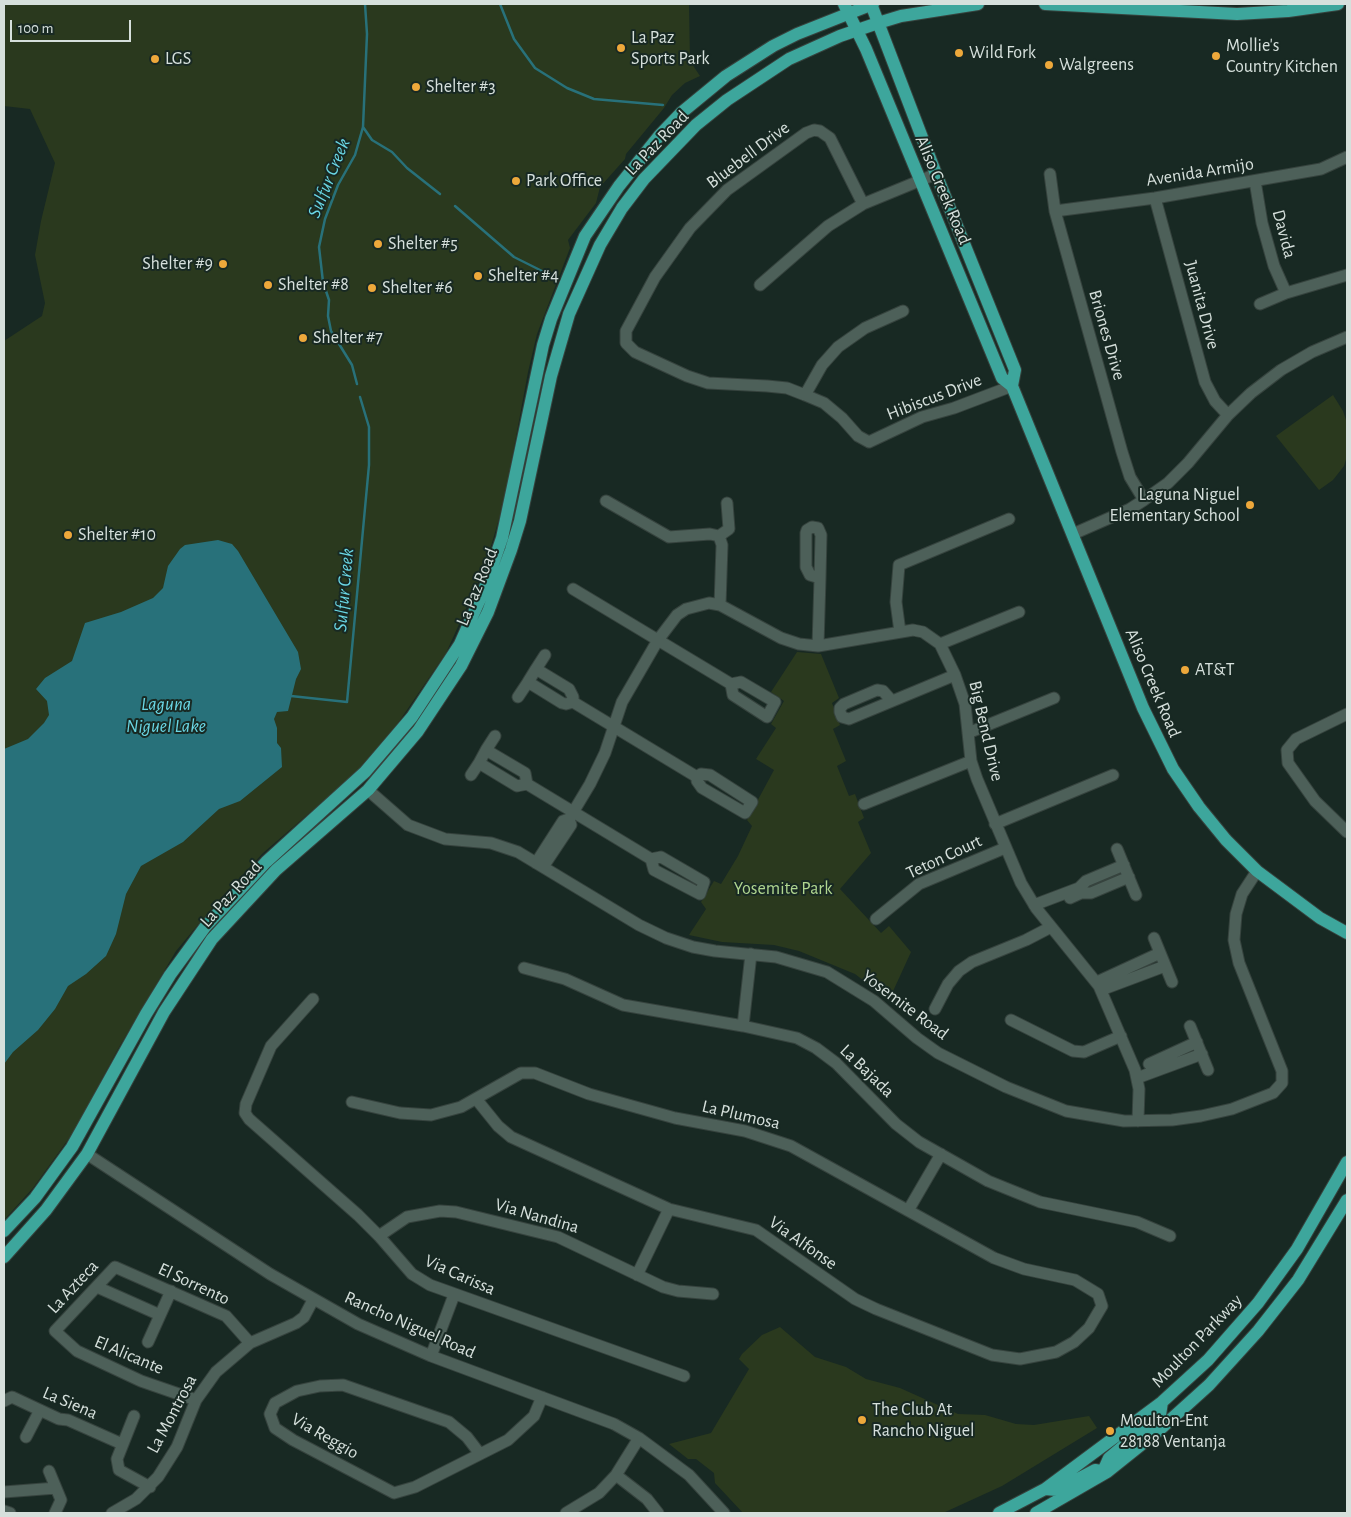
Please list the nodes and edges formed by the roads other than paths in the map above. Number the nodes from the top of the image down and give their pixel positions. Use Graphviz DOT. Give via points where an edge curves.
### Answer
graph roads {
  1 [pos="872,4"];
  2 [pos="978,4"];
  3 [pos="1045,4"];
  4 [pos="1167,4"];
  5 [pos="1338,4"];
  6 [pos="1090,5"];
  7 [pos="1301,6"];
  8 [pos="846,8"];
  9 [pos="1154,10"];
  10 [pos="878,23"];
  11 [pos="857,30"];
  12 [pos="1347,157"];
  13 [pos="936,174"];
  14 [pos="1050,174"];
  15 [pos="919,181"];
  16 [pos="1255,182"];
  17 [pos="1155,198"];
  18 [pos="863,204"];
  19 [pos="1055,212"];
  20 [pos="1347,275"];
  21 [pos="760,285"];
  22 [pos="1286,293"];
  23 [pos="1260,304"];
  24 [pos="903,310"];
  25 [pos="1347,337"];
  26 [pos="1012,386"];
  27 [pos="805,395"];
  28 [pos="1228,415"];
  29 [pos="1144,500"];
  30 [pos="606,501"];
  31 [pos="727,503"];
  32 [pos="1008,519"];
  33 [pos="1073,534"];
  34 [pos="719,536"];
  35 [pos="820,578"];
  36 [pos="573,589"];
  37 [pos="720,605"];
  38 [pos="1019,612"];
  39 [pos="900,632"];
  40 [pos="658,640"];
  41 [pos="940,644"];
  42 [pos="818,646"];
  43 [pos="545,654"];
  44 [pos="536,669"];
  45 [pos="955,674"];
  46 [pos="528,682"];
  47 [pos="730,684"];
  48 [pos="518,697"];
  49 [pos="1054,698"];
  50 [pos="891,700"];
  51 [pos="573,702"];
  52 [pos="1347,714"];
  53 [pos="412,717"];
  54 [pos="614,726"];
  55 [pos="968,733"];
  56 [pos="495,736"];
  57 [pos="486,750"];
  58 [pos="972,761"];
  59 [pos="479,763"];
  60 [pos="471,775"];
  61 [pos="1113,776"];
  62 [pos="697,777"];
  63 [pos="527,784"];
  64 [pos="368,790"];
  65 [pos="864,804"];
  66 [pos="571,816"];
  67 [pos="995,824"];
  68 [pos="304,828"];
  69 [pos="1347,832"];
  70 [pos="1005,848"];
  71 [pos="1117,850"];
  72 [pos="651,859"];
  73 [pos="540,865"];
  74 [pos="1124,865"];
  75 [pos="1258,871"];
  76 [pos="1129,878"];
  77 [pos="1080,890"];
  78 [pos="1136,895"];
  79 [pos="1036,908"];
  80 [pos="876,919"];
  81 [pos="1053,929"];
  82 [pos="1347,933"];
  83 [pos="1154,938"];
  84 [pos="1160,953"];
  85 [pos="751,954"];
  86 [pos="1165,966"];
  87 [pos="524,968"];
  88 [pos="1122,976"];
  89 [pos="1172,982"];
  90 [pos="1099,986"];
  91 [pos="313,998"];
  92 [pos="935,1009"];
  93 [pos="1011,1020"];
  94 [pos="743,1026"];
  95 [pos="1190,1026"];
  96 [pos="1121,1036"];
  97 [pos="1196,1042"];
  98 [pos="1202,1054"];
  99 [pos="123,1058"];
  100 [pos="1165,1062"];
  101 [pos="1208,1070"];
  102 [pos="1136,1074"];
  103 [pos="477,1100"];
  104 [pos="352,1102"];
  105 [pos="1138,1120"];
  106 [pos="87,1154"];
  107 [pos="941,1154"];
  108 [pos="1347,1162"];
  109 [pos="1341,1176"];
  110 [pos="35,1198"];
  111 [pos="1347,1200"];
  112 [pos="669,1209"];
  113 [pos="909,1209"];
  114 [pos="4,1231"];
  115 [pos="379,1236"];
  116 [pos="1170,1236"];
  117 [pos="1321,1246"];
  118 [pos="4,1257"];
  119 [pos="115,1267"];
  120 [pos="637,1275"];
  121 [pos="97,1287"];
  122 [pos="171,1291"];
  123 [pos="713,1294"];
  124 [pos="454,1295"];
  125 [pos="313,1300"];
  126 [pos="1102,1300"];
  127 [pos="160,1315"];
  128 [pos="56,1331"];
  129 [pos="148,1342"];
  130 [pos="250,1343"];
  131 [pos="430,1356"];
  132 [pos="684,1376"];
  133 [pos="542,1397"];
  134 [pos="196,1400"];
  135 [pos="4,1401"];
  136 [pos="1162,1402"];
  137 [pos="40,1410"];
  138 [pos="134,1416"];
  139 [pos="26,1437"];
  140 [pos="639,1438"];
  141 [pos="122,1444"];
  142 [pos="480,1454"];
  143 [pos="49,1472"];
  144 [pos="1107,1472"];
  145 [pos="616,1475"];
  146 [pos="150,1487"];
  147 [pos="56,1488"];
  148 [pos="1045,1489"];
  149 [pos="4,1492"];
  150 [pos="4,1511"];
  151 [pos="10,1513"];
  152 [pos="55,1513"];
  153 [pos="112,1513"];
  154 [pos="566,1513"];
  155 [pos="658,1513"];
  156 [pos="724,1513"];
  157 [pos="999,1513"];
  158 [pos="1036,1513"];
  1 -- 8 [label="main road, La Paz Road"];
  1 -- 10 [label="main road, Aliso Creek Road"];
  2 -- 10 [label="main road, La Paz Road"];
  3 -- 6 [label="main road"];
  4 -- 9 [label="main road"];
  5 -- 7 [label="main road"];
  6 -- 9 [label="main road"];
  7 -- 9 [label="main road" via="1238,14"];
  8 -- 11 [label="main road, Aliso Creek Road"];
  8 -- 53 [label="main road, La Paz Road" via="773,46 703,94 659,136 585,236 543,345 502,538 488,581 460,644"];
  10 -- 11 [label="main road, La Paz Road"];
  10 -- 13 [label="main road, Aliso Creek Road"];
  11 -- 15 [label="main road, Aliso Creek Road"];
  11 -- 64 [label="main road, La Paz Road" via="789,59 733,95 674,147 622,208 581,284 561,336 520,521 488,612 444,693 418,731"];
  12 -- 16 [label="street, Avenida Armijo" via="1321,169"];
  13 -- 15 [label="street"];
  13 -- 26 [label="main road, Aliso Creek Road" via="1015,370"];
  14 -- 19 [label="street, Briones Drive"];
  15 -- 18 [label="street"];
  15 -- 26 [label="main road, Aliso Creek Road" via="1002,378"];
  16 -- 17 [label="street, Avenida Armijo"];
  16 -- 22 [label="street, Davida" via="1274,266"];
  17 -- 19 [label="street, Avenida Armijo"];
  17 -- 28 [label="street, Juanita Drive" via="1204,382"];
  18 -- 21 [label="street" via="828,226"];
  18 -- 27 [label="street, Bluebell Drive" via="830,138 820,130 806,133 727,190 690,228 655,277 626,331 626,343 635,352 687,376 708,383 786,388"];
  19 -- 29 [label="street, Briones Drive" via="1122,452 1130,477"];
  20 -- 22 [label="street"];
  22 -- 23 [label="street"];
  24 -- 27 [label="street" via="865,328 838,347 822,365"];
  25 -- 28 [label="street" via="1281,370"];
  26 -- 27 [label="street, Hibiscus Drive" via="954,408 922,416 869,442 863,441 824,403"];
  26 -- 33 [label="main road, Aliso Creek Road"];
  28 -- 29 [label="street" via="1188,463"];
  29 -- 33 [label="street"];
  30 -- 34 [label="street" via="669,537"];
  31 -- 34 [label="street" via="728,529"];
  32 -- 39 [label="street" via="899,565 896,602"];
  33 -- 75 [label="main road, Aliso Creek Road" via="1143,708 1173,769 1226,840"];
  34 -- 37 [label="street" via="722,545"];
  35 -- 42 [label="street"];
  36 -- 40 [label="street"];
  37 -- 40 [label="street" via="708,603 686,609 677,615"];
  37 -- 42 [label="street" via="781,638"];
  38 -- 41 [label="street"];
  39 -- 41 [label="street" via="923,632"];
  39 -- 42 [label="street"];
  40 -- 47 [label="street"];
  40 -- 54 [label="street" via="622,702"];
  41 -- 45 [label="street, Big Bend Drive"];
  43 -- 44 [label="street"];
  44 -- 46 [label="street"];
  44 -- 51 [label="street" via="569,689"];
  45 -- 50 [label="street"];
  45 -- 55 [label="street, Big Bend Drive" via="965,704"];
  46 -- 48 [label="street"];
  46 -- 51 [label="street" via="562,703"];
  49 -- 55 [label="street"];
  51 -- 54 [label="street"];
  52 -- 69 [label="street" via="1296,739 1287,750 1288,764 1315,800"];
  53 -- 64 [label="main road" via="412,728 372,775"];
  53 -- 68 [label="main road, La Paz Road" via="365,772"];
  54 -- 62 [label="street"];
  54 -- 66 [label="street" via="605,752"];
  55 -- 58 [label="street, Big Bend Drive"];
  56 -- 57 [label="street"];
  57 -- 59 [label="street"];
  57 -- 63 [label="street" via="525,773"];
  58 -- 65 [label="street"];
  58 -- 67 [label="street, Big Bend Drive"];
  59 -- 60 [label="street"];
  59 -- 63 [label="street" via="517,786"];
  61 -- 67 [label="street"];
  63 -- 66 [label="street"];
  64 -- 68 [label="main road" via="357,791 313,827"];
  64 -- 73 [label="street, Yosemite Road" via="397,817 421,831 445,839 504,846"];
  64 -- 106 [label="main road, La Paz Road" via="276,870 212,939 164,1012"];
  66 -- 72 [label="street"];
  66 -- 73 [label="street" via="563,821"];
  67 -- 70 [label="street, Big Bend Drive"];
  68 -- 99 [label="main road, La Paz Road" via="242,885 205,927 158,994"];
  70 -- 79 [label="street, Big Bend Drive"];
  70 -- 80 [label="street, Teton Court" via="919,884"];
  71 -- 74 [label="street"];
  73 -- 85 [label="street, Yosemite Road" via="639,926 666,938 693,947"];
  74 -- 76 [label="street"];
  74 -- 77 [label="street" via="1086,881"];
  75 -- 82 [label="main road, Aliso Creek Road" via="1300,904"];
  75 -- 105 [label="street, Yosemite Road" via="1242,894 1234,940 1239,963 1282,1071 1282,1083 1272,1093 1232,1109 1172,1120"];
  76 -- 77 [label="street" via="1091,893"];
  76 -- 78 [label="street"];
  77 -- 79 [label="street"];
  79 -- 81 [label="street, Big Bend Drive"];
  81 -- 90 [label="street, Big Bend Drive"];
  81 -- 92 [label="street" via="1033,941 1026,940 972,962 948,984"];
  83 -- 84 [label="street"];
  84 -- 86 [label="street"];
  84 -- 88 [label="street"];
  85 -- 94 [label="street"];
  85 -- 105 [label="street, Yosemite Road" via="785,959 827,972 874,1001 938,1053 1036,1101 1094,1117"];
  86 -- 88 [label="street" via="1130,980"];
  86 -- 89 [label="street"];
  87 -- 94 [label="street, La Bajada" via="565,979 623,1005"];
  88 -- 90 [label="street"];
  90 -- 96 [label="street, Big Bend Drive"];
  91 -- 115 [label="street, Via Carissa" via="271,1046 245,1113"];
  93 -- 96 [label="street" via="1073,1051 1084,1052"];
  94 -- 107 [label="street, La Bajada" via="796,1038 816,1048 836,1063 896,1124"];
  95 -- 97 [label="street"];
  96 -- 102 [label="street, Big Bend Drive"];
  97 -- 98 [label="street"];
  97 -- 100 [label="street" via="1168,1054"];
  98 -- 100 [label="street" via="1173,1066"];
  98 -- 101 [label="street"];
  99 -- 106 [label="main road" via="126,1063 88,1135 84,1148"];
  99 -- 110 [label="main road, La Paz Road" via="72,1147"];
  100 -- 102 [label="street"];
  102 -- 105 [label="street, Big Bend Drive"];
  103 -- 104 [label="street, La Plumosa" via="431,1115 400,1113"];
  103 -- 112 [label="street, Via Alfonse" via="511,1137"];
  103 -- 113 [label="street, La Plumosa" via="521,1073 535,1073 589,1094 682,1120 745,1131 784,1143"];
  106 -- 110 [label="main road" via="69,1164 42,1197"];
  106 -- 118 [label="main road, La Paz Road" via="46,1210"];
  106 -- 125 [label="street, Rancho Niguel Road"];
  107 -- 113 [label="street"];
  107 -- 116 [label="street, La Bajada" via="1016,1194 1138,1222"];
  108 -- 109 [label="main road, Moulton Parkway"];
  109 -- 117 [label="main road" via="1343,1191 1319,1233"];
  109 -- 136 [label="main road, Moulton Parkway" via="1297,1248 1258,1303 1208,1360"];
  110 -- 114 [label="main road, La Paz Road"];
  111 -- 117 [label="main road, Moulton Parkway"];
  112 -- 120 [label="street"];
  112 -- 126 [label="street, Via Alfonse" via="756,1230 855,1299 1006,1358 1037,1357 1056,1352 1074,1342 1100,1312"];
  113 -- 126 [label="street, La Plumosa" via="994,1258 1024,1270 1075,1280 1093,1290"];
  115 -- 120 [label="street, Via Nandina" via="407,1218 440,1211 456,1212 558,1237"];
  115 -- 124 [label="street, Via Carissa" via="412,1274"];
  117 -- 144 [label="main road, Moulton Parkway" via="1276,1309 1228,1365 1181,1411"];
  119 -- 121 [label="street, La Azteca"];
  119 -- 122 [label="street, El Sorrento"];
  120 -- 123 [label="street, Via Nandina" via="678,1291"];
  121 -- 127 [label="street"];
  121 -- 128 [label="street, La Azteca"];
  122 -- 127 [label="street"];
  122 -- 130 [label="street, El Sorrento" via="226,1316"];
  124 -- 131 [label="street"];
  124 -- 132 [label="street, Via Carissa"];
  125 -- 130 [label="street, La Montrosa" via="304,1317 296,1323"];
  125 -- 131 [label="street, Rancho Niguel Road"];
  127 -- 129 [label="street"];
  128 -- 134 [label="street, El Alicante" via="77,1351 141,1381"];
  130 -- 134 [label="street, La Montrosa" via="216,1372"];
  131 -- 133 [label="street, Rancho Niguel Road"];
  133 -- 140 [label="street, Rancho Niguel Road" via="614,1424"];
  133 -- 142 [label="street, Via Reggio" via="534,1416 515,1435"];
  134 -- 146 [label="street, La Montrosa" via="177,1447"];
  135 -- 137 [label="street, La Siena" via="12,1397"];
  136 -- 144 [label="main road" via="1160,1414 1109,1458 1105,1467"];
  136 -- 148 [label="main road, Moulton Parkway"];
  137 -- 139 [label="street"];
  137 -- 141 [label="street, La Siena"];
  138 -- 141 [label="street"];
  140 -- 145 [label="street"];
  140 -- 156 [label="street, Rancho Niguel Road" via="683,1470"];
  141 -- 146 [label="street" via="117,1460 119,1470"];
  142 -- 142 [label="street, Via Reggio" via="415,1487 394,1494 293,1440 275,1428 270,1414 275,1403 297,1391 343,1386 450,1422"];
  143 -- 147 [label="street"];
  144 -- 148 [label="main road" via="1095,1470 1057,1490"];
  144 -- 158 [label="main road, Moulton Parkway"];
  145 -- 154 [label="street" via="591,1500"];
  145 -- 155 [label="street" via="647,1499"];
  146 -- 153 [label="street, La Montrosa"];
  147 -- 149 [label="street"];
  147 -- 152 [label="street" via="61,1500"];
  148 -- 157 [label="main road, Moulton Parkway"];
  150 -- 151 [label="street"];
}
